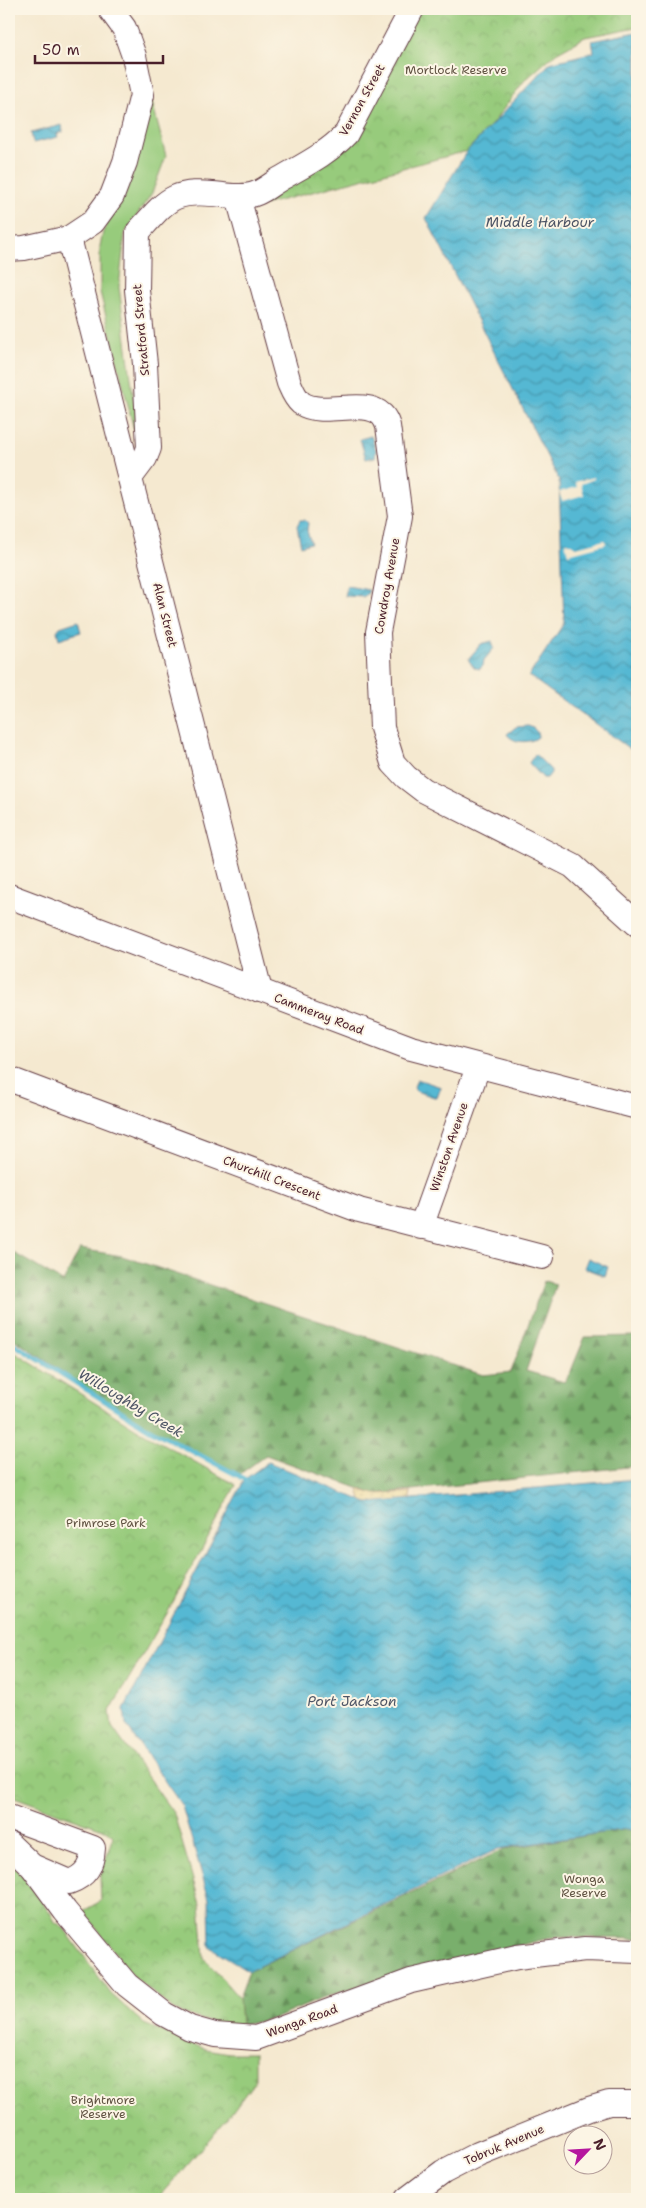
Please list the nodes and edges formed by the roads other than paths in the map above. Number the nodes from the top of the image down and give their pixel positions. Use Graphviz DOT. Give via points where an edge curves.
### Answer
graph roads {
  1 [pos="110,9"];
  2 [pos="412,9"];
  3 [pos="238,197"];
  4 [pos="70,238"];
  5 [pos="9,249"];
  6 [pos="130,478"];
  7 [pos="9,896"];
  8 [pos="637,924"];
  9 [pos="260,991"];
  10 [pos="478,1067"];
  11 [pos="9,1079"];
  12 [pos="637,1107"];
  13 [pos="421,1227"];
  14 [pos="542,1257"];
  15 [pos="9,1817"];
  16 [pos="9,1844"];
  17 [pos="32,1866"];
  18 [pos="637,1950"];
  19 [pos="637,2103"];
  20 [pos="407,2199"];
  1 -- 4 [label="street" via="124,28 142,95 125,162 112,196 92,222"];
  2 -- 3 [label="street, Vernon Street" via="346,134 331,149 257,194"];
  3 -- 6 [label="street, Stratford Street" via="210,193 174,197 162,205 138,232 137,290 149,448"];
  3 -- 8 [label="street, Cowdroy Avenue" via="294,394 302,403 312,407 374,410 388,426 400,516 378,632 382,728 393,762 423,790 573,866"];
  4 -- 5 [label="street"];
  4 -- 6 [label="street, Alan Street"];
  6 -- 9 [label="street, Alan Street"];
  7 -- 9 [label="street, Cammeray Road"];
  9 -- 10 [label="street, Cammeray Road" via="410,1048"];
  10 -- 12 [label="street, Cammeray Road"];
  10 -- 13 [label="street, Winston Avenue"];
  11 -- 13 [label="street, Churchill Crescent" via="359,1210"];
  13 -- 14 [label="street, Churchill Crescent"];
  15 -- 17 [label="street" via="93,1848 88,1870 69,1882"];
  16 -- 17 [label="street"];
  17 -- 18 [label="street, Wonga Road" via="127,1985 164,2014 190,2028 215,2035 256,2038 411,1981 517,1957 585,1949"];
  19 -- 20 [label="street, Tobruk Avenue" via="609,2103 589,2109 478,2154 443,2172"];
}
